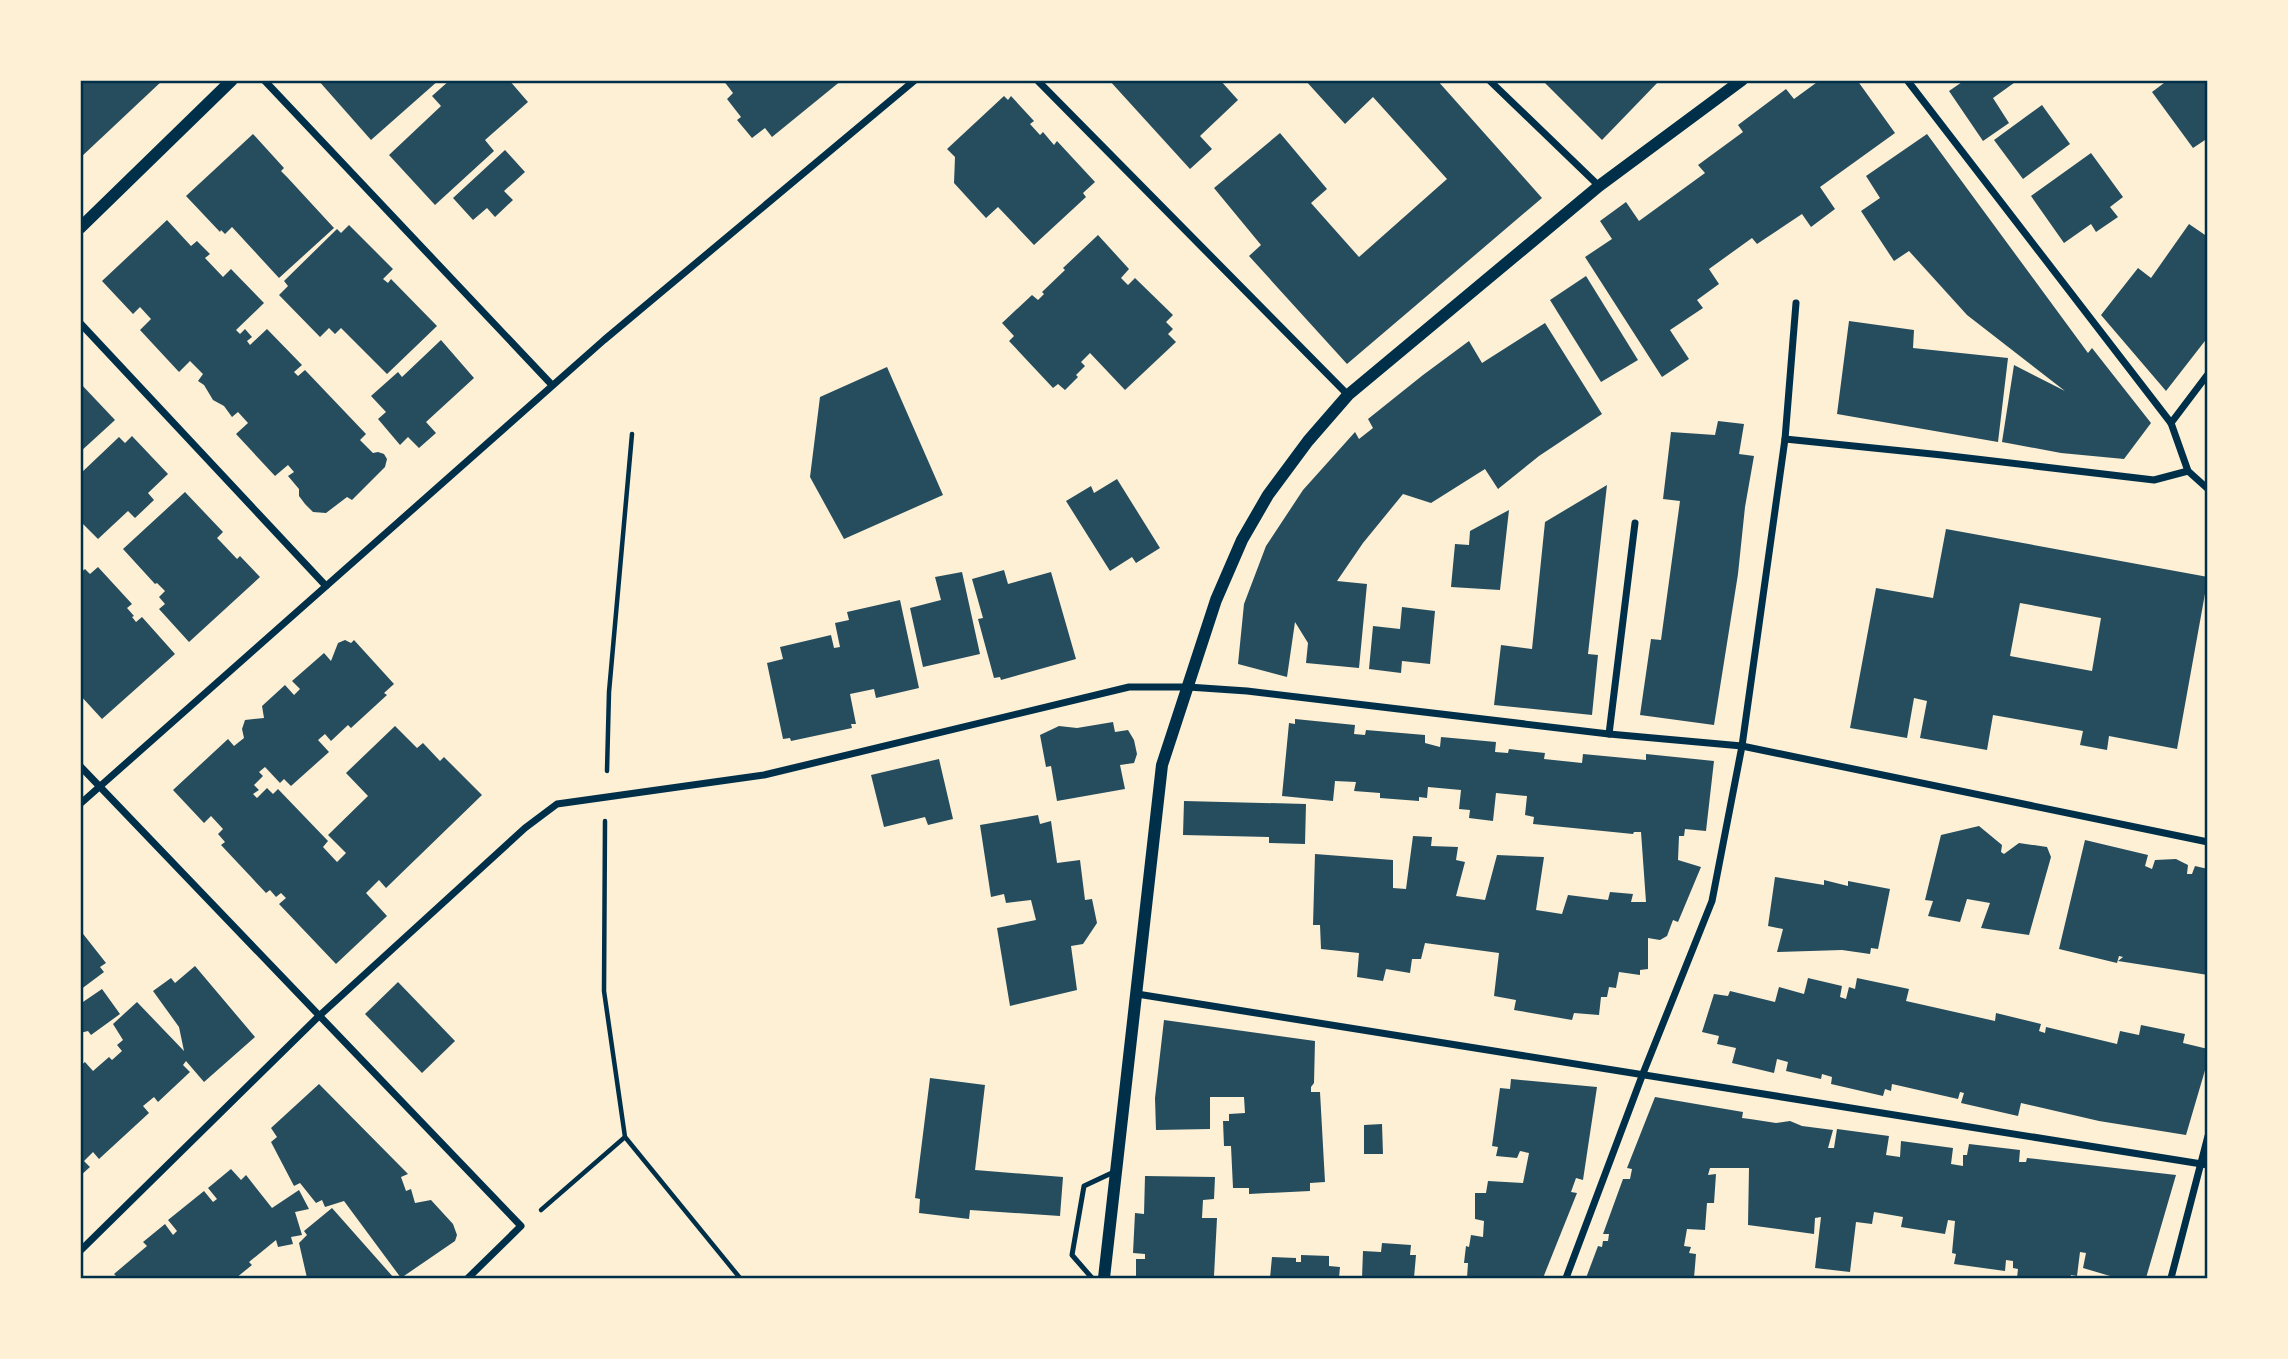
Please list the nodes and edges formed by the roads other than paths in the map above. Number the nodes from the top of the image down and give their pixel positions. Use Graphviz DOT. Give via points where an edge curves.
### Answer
graph roads {
  1 [pos="232,80"];
  2 [pos="264,80"];
  3 [pos="915,80"];
  4 [pos="1037,80"];
  5 [pos="1489,80"];
  6 [pos="1742,80"];
  7 [pos="1907,80"];
  8 [pos="1599,186"];
  9 [pos="80,228"];
  10 [pos="1796,303"];
  11 [pos="80,323"];
  12 [pos="2207,374"];
  13 [pos="552,385"];
  14 [pos="1348,395"];
  15 [pos="2171,424"];
  16 [pos="1785,439"];
  17 [pos="2188,471"];
  18 [pos="2207,489"];
  19 [pos="1635,523"];
  20 [pos="326,586"];
  21 [pos="1188,687"];
  22 [pos="1609,734"];
  23 [pos="1742,746"];
  24 [pos="80,766"];
  25 [pos="101,787"];
  26 [pos="80,804"];
  27 [pos="2207,842"];
  28 [pos="1137,994"];
  29 [pos="319,1016"];
  30 [pos="1642,1076"];
  31 [pos="2207,1136"];
  32 [pos="2204,1164"];
  33 [pos="1117,1171"];
  34 [pos="80,1251"];
  35 [pos="468,1279"];
  36 [pos="1092,1279"];
  37 [pos="1104,1279"];
  38 [pos="1566,1279"];
  39 [pos="2171,1279"];
  1 -- 9 [label="street"];
  2 -- 13 [label="street"];
  3 -- 13 [label="street"];
  4 -- 14 [label="street"];
  5 -- 8 [label="street"];
  6 -- 8 [label="street"];
  7 -- 15 [label="street"];
  8 -- 14 [label="street"];
  10 -- 16 [label="street"];
  11 -- 20 [label="street"];
  12 -- 15 [label="street"];
  13 -- 20 [label="street"];
  14 -- 21 [label="street" via="1308,440 1242,540 1216,600"];
  15 -- 17 [label="street"];
  16 -- 17 [label="street" via="2154,480"];
  16 -- 23 [label="street"];
  17 -- 18 [label="street"];
  19 -- 22 [label="street"];
  20 -- 25 [label="street"];
  21 -- 22 [label="street"];
  21 -- 28 [label="street" via="1162,765"];
  21 -- 29 [label="street" via="1129,687 764,775 557,804"];
  22 -- 23 [label="street"];
  23 -- 27 [label="street"];
  23 -- 30 [label="street" via="1712,901"];
  24 -- 25 [label="street"];
  25 -- 26 [label="street"];
  25 -- 29 [label="street"];
  28 -- 30 [label="street"];
  28 -- 33 [label="street"];
  29 -- 34 [label="street"];
  29 -- 35 [label="street" via="522,1226"];
  30 -- 32 [label="street"];
  30 -- 38 [label="street"];
  31 -- 32 [label="street"];
  32 -- 39 [label="street"];
  33 -- 36 [label="lane" via="1084,1185 1072,1255"];
  33 -- 37 [label="street"];
}
